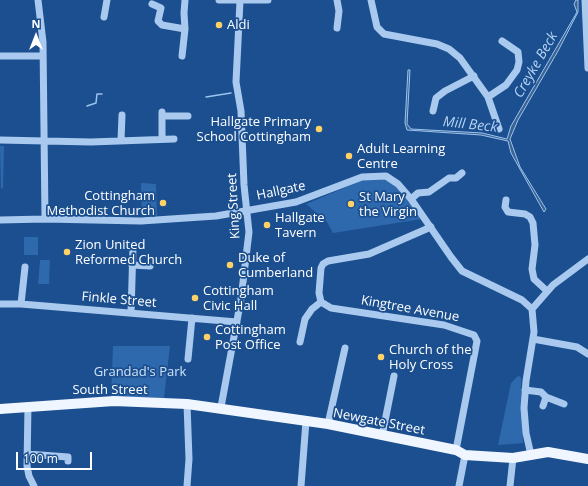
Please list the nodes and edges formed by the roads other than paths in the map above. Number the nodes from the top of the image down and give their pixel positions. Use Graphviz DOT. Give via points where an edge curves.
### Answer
graph roads {
  1 [pos="38,0"];
  2 [pos="107,0"];
  3 [pos="185,0"];
  4 [pos="219,0"];
  5 [pos="268,0"];
  6 [pos="337,0"];
  7 [pos="371,0"];
  8 [pos="585,0"];
  9 [pos="240,1"];
  10 [pos="152,4"];
  11 [pos="104,17"];
  12 [pos="336,28"];
  13 [pos="185,29"];
  14 [pos="502,41"];
  15 [pos="0,56"];
  16 [pos="43,56"];
  17 [pos="182,56"];
  18 [pos="588,68"];
  19 [pos="474,76"];
  20 [pos="488,97"];
  21 [pos="432,111"];
  22 [pos="122,115"];
  23 [pos="188,116"];
  24 [pos="499,130"];
  25 [pos="162,139"];
  26 [pos="174,139"];
  27 [pos="0,140"];
  28 [pos="121,140"];
  29 [pos="44,141"];
  30 [pos="459,178"];
  31 [pos="412,199"];
  32 [pos="506,200"];
  33 [pos="247,210"];
  34 [pos="45,219"];
  35 [pos="0,220"];
  36 [pos="431,227"];
  37 [pos="133,247"];
  38 [pos="588,259"];
  39 [pos="132,265"];
  40 [pos="150,266"];
  41 [pos="25,267"];
  42 [pos="547,290"];
  43 [pos="321,302"];
  44 [pos="0,304"];
  45 [pos="21,304"];
  46 [pos="532,309"];
  47 [pos="131,313"];
  48 [pos="192,318"];
  49 [pos="236,322"];
  50 [pos="299,338"];
  51 [pos="533,339"];
  52 [pos="345,348"];
  53 [pos="588,354"];
  54 [pos="188,359"];
  55 [pos="394,376"];
  56 [pos="525,390"];
  57 [pos="546,397"];
  58 [pos="187,404"];
  59 [pos="564,404"];
  60 [pos="28,406"];
  61 [pos="543,406"];
  62 [pos="220,407"];
  63 [pos="0,409"];
  64 [pos="306,421"];
  65 [pos="328,424"];
  66 [pos="382,436"];
  67 [pos="461,453"];
  68 [pos="27,454"];
  69 [pos="531,454"];
  70 [pos="513,458"];
  71 [pos="588,459"];
  72 [pos="68,461"];
  73 [pos="34,486"];
  74 [pos="187,486"];
  75 [pos="301,486"];
  76 [pos="459,486"];
  77 [pos="510,486"];
  1 -- 16 [label="street"];
  2 -- 11 [label="street"];
  3 -- 13 [label="street"];
  4 -- 9 [label="street"];
  5 -- 9 [label="street"];
  6 -- 12 [label="street" via="339,11"];
  7 -- 19 [label="street" via="376,28 384,34 437,44 449,49"];
  8 -- 18 [label="street"];
  9 -- 33 [label="street, King Street" via="235,70 241,111"];
  10 -- 13 [label="street" via="161,8 158,21 162,25"];
  13 -- 17 [label="street"];
  14 -- 20 [label="street" via="521,51 518,66 506,85"];
  15 -- 16 [label="street"];
  16 -- 29 [label="street"];
  19 -- 20 [label="street"];
  19 -- 21 [label="street" via="436,98"];
  20 -- 24 [label="street"];
  22 -- 28 [label="street"];
  23 -- 25 [label="street" via="162,114"];
  25 -- 26 [label="street"];
  25 -- 28 [label="street"];
  27 -- 29 [label="street"];
  28 -- 29 [label="street"];
  29 -- 34 [label="street"];
  30 -- 31 [label="street" via="449,178 429,192 418,193"];
  31 -- 33 [label="street, Hallgate" via="386,176 372,176 362,177 296,202"];
  31 -- 36 [label="street, Hallgate"];
  32 -- 42 [label="street" via="505,207 508,212 530,217 537,230 532,269 534,279"];
  33 -- 34 [label="street, Hallgate" via="182,220 141,222"];
  33 -- 49 [label="street, King Street" via="249,232"];
  34 -- 35 [label="street, Hallgate"];
  36 -- 43 [label="street" via="369,254 323,264 319,293"];
  36 -- 46 [label="street, Hallgate" via="462,271 522,300"];
  37 -- 39 [label="street"];
  38 -- 42 [label="street"];
  39 -- 40 [label="street"];
  39 -- 47 [label="street"];
  41 -- 45 [label="street"];
  42 -- 46 [label="street"];
  43 -- 50 [label="street" via="305,319"];
  43 -- 67 [label="street, Kingtree Avenue" via="331,308 444,325 474,336 477,341"];
  44 -- 45 [label="street, Finkle Street"];
  45 -- 47 [label="street, Finkle Street"];
  46 -- 51 [label="street"];
  47 -- 48 [label="street, Finkle Street"];
  48 -- 49 [label="street, Finkle Street"];
  48 -- 54 [label="street"];
  49 -- 62 [label="street, King Street"];
  51 -- 53 [label="street" via="576,347"];
  51 -- 56 [label="street"];
  52 -- 65 [label="street"];
  55 -- 66 [label="street"];
  56 -- 57 [label="street" via="541,392"];
  56 -- 69 [label="street" via="526,433"];
  57 -- 59 [label="street"];
  57 -- 61 [label="street"];
  58 -- 60 [label="main road, South Street" via="114,401"];
  58 -- 62 [label="main road, South Street"];
  58 -- 74 [label="street"];
  60 -- 63 [label="main road, South Street"];
  60 -- 68 [label="street"];
  62 -- 64 [label="main road, Newgate Street"];
  64 -- 65 [label="main road, Newgate Street"];
  64 -- 75 [label="street"];
  65 -- 66 [label="main road, Newgate Street"];
  66 -- 67 [label="main road, Newgate Street"];
  67 -- 70 [label="main road, Newgate Street"];
  67 -- 76 [label="street, Kingtree Avenue"];
  68 -- 72 [label="street" via="68,457"];
  68 -- 73 [label="street" via="29,476"];
  69 -- 70 [label="main road, Newgate Street"];
  69 -- 71 [label="main road, Newgate Street" via="548,452"];
  70 -- 77 [label="street"];
}
